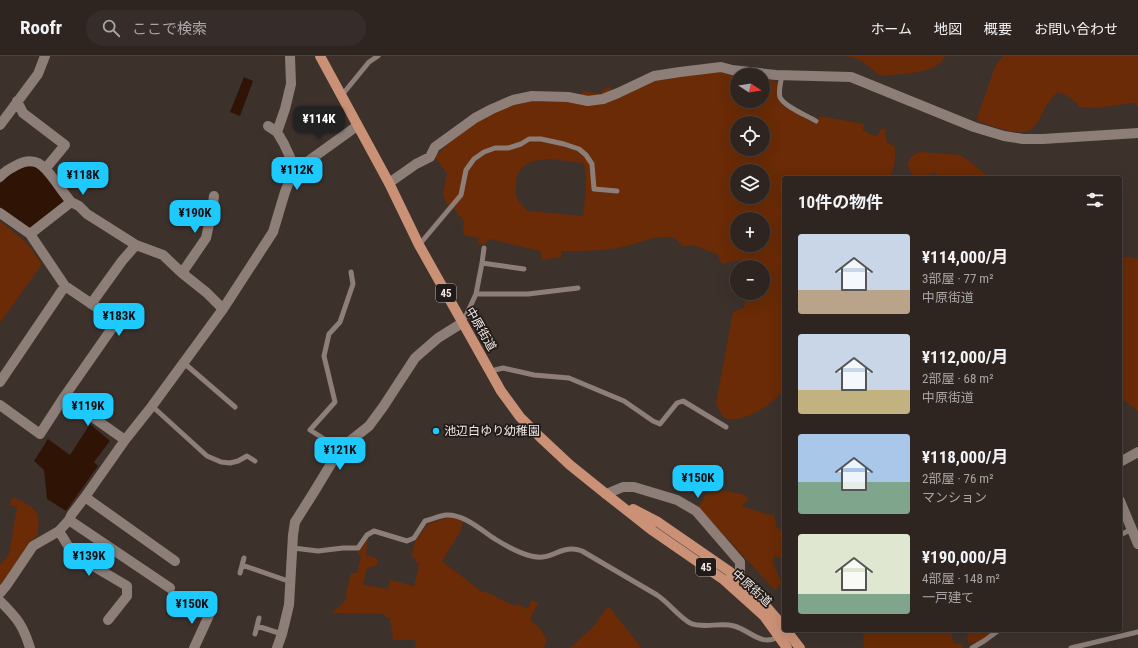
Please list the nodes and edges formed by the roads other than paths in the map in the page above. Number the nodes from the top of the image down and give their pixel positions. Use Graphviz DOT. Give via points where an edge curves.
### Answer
graph roads {
  1 [pos="45,56"];
  2 [pos="290,56"];
  3 [pos="320,56"];
  4 [pos="378,56"];
  5 [pos="782,75"];
  6 [pos="342,95"];
  7 [pos="17,101"];
  8 [pos="816,121"];
  9 [pos="0,125"];
  10 [pos="268,126"];
  11 [pos="358,126"];
  12 [pos="277,132"];
  13 [pos="1138,133"];
  14 [pos="46,168"];
  15 [pos="293,172"];
  16 [pos="0,177"];
  17 [pos="389,183"];
  18 [pos="617,191"];
  19 [pos="214,196"];
  20 [pos="71,202"];
  21 [pos="0,213"];
  22 [pos="30,234"];
  23 [pos="136,245"];
  24 [pos="419,245"];
  25 [pos="484,248"];
  26 [pos="482,263"];
  27 [pos="524,269"];
  28 [pos="351,272"];
  29 [pos="182,273"];
  30 [pos="65,286"];
  31 [pos="578,288"];
  32 [pos="476,294"];
  33 [pos="91,304"];
  34 [pos="223,309"];
  35 [pos="462,323"];
  36 [pos="184,363"];
  37 [pos="490,371"];
  38 [pos="0,382"];
  39 [pos="64,397"];
  40 [pos="0,405"];
  41 [pos="152,406"];
  42 [pos="235,406"];
  43 [pos="726,427"];
  44 [pos="125,440"];
  45 [pos="340,449"];
  46 [pos="1138,452"];
  47 [pos="255,461"];
  48 [pos="1122,461"];
  49 [pos="85,497"];
  50 [pos="610,497"];
  51 [pos="1122,506"];
  52 [pos="69,520"];
  53 [pos="1132,529"];
  54 [pos="59,531"];
  55 [pos="1122,534"];
  56 [pos="1138,544"];
  57 [pos="293,548"];
  58 [pos="244,558"];
  59 [pos="175,561"];
  60 [pos="242,565"];
  61 [pos="240,573"];
  62 [pos="740,580"];
  63 [pos="291,582"];
  64 [pos="170,588"];
  65 [pos="0,593"];
  66 [pos="0,601"];
  67 [pos="211,611"];
  68 [pos="259,618"];
  69 [pos="108,620"];
  70 [pos="782,621"];
  71 [pos="257,626"];
  72 [pos="996,632"];
  73 [pos="1138,632"];
  74 [pos="782,633"];
  75 [pos="255,634"];
  76 [pos="282,634"];
  77 [pos="30,648"];
  78 [pos="194,648"];
  79 [pos="277,648"];
  80 [pos="787,648"];
  81 [pos="800,648"];
  82 [pos="972,648"];
  83 [pos="1072,648"];
  1 -- 7 [label="street" via="38,74"];
  2 -- 12 [label="street" via="291,84"];
  3 -- 6 [label="main road, 中原街道 / 45"];
  4 -- 6 [label="lane"];
  5 -- 8 [label="lane" via="782,100"];
  5 -- 13 [label="street" via="851,77 974,127 1004,136 1043,139"];
  5 -- 17 [label="street" via="721,67 654,76 603,99 588,101 568,97 532,96 513,100 475,118 436,147 430,157"];
  6 -- 11 [label="main road, 中原街道 / 45"];
  7 -- 9 [label="street"];
  7 -- 14 [label="street" via="23,114 65,145"];
  10 -- 12 [label="street"];
  11 -- 15 [label="street"];
  11 -- 17 [label="main road, 中原街道 / 45"];
  12 -- 15 [label="street" via="290,157"];
  14 -- 16 [label="street" via="39,163 23,162 3,172"];
  14 -- 20 [label="street"];
  15 -- 34 [label="street" via="273,232"];
  17 -- 24 [label="main road, 中原街道 / 45"];
  18 -- 24 [label="lane" via="594,189 592,164 579,149 541,139 529,139 508,148 495,148 474,159 466,170 461,195"];
  19 -- 29 [label="street" via="206,238"];
  20 -- 22 [label="street"];
  20 -- 23 [label="street"];
  21 -- 22 [label="street"];
  22 -- 30 [label="street"];
  23 -- 29 [label="street" via="163,255"];
  23 -- 33 [label="street"];
  24 -- 35 [label="main road, 中原街道 / 45"];
  25 -- 26 [label="lane"];
  26 -- 27 [label="lane"];
  26 -- 32 [label="lane"];
  28 -- 45 [label="lane" via="353,284 340,322 328,334 324,356 335,402 310,430"];
  29 -- 34 [label="street"];
  30 -- 33 [label="street"];
  30 -- 38 [label="street"];
  31 -- 32 [label="lane" via="528,294"];
  32 -- 35 [label="lane"];
  33 -- 39 [label="street" via="117,321"];
  34 -- 36 [label="street"];
  35 -- 37 [label="main road, 中原街道 / 45"];
  35 -- 45 [label="street" via="438,338 415,358 369,426"];
  36 -- 41 [label="street"];
  36 -- 42 [label="lane"];
  37 -- 43 [label="lane" via="502,368 534,375 569,378 624,401 660,424 677,403 683,401"];
  37 -- 50 [label="main road, 中原街道 / 45" via="520,417 570,466"];
  39 -- 40 [label="street" via="40,434"];
  39 -- 44 [label="street"];
  41 -- 44 [label="street"];
  41 -- 47 [label="lane" via="207,456 230,463 247,456"];
  44 -- 49 [label="street"];
  45 -- 57 [label="street" via="295,522"];
  46 -- 48 [label="street"];
  49 -- 52 [label="street"];
  49 -- 59 [label="street"];
  50 -- 62 [label="main road, 中原街道 / 45" via="658,522"];
  50 -- 62 [label="street" via="623,487 634,487 676,500 696,511 740,562"];
  50 -- 74 [label="main road, 中原街道 / 45" via="653,531 724,580"];
  51 -- 53 [label="street"];
  52 -- 54 [label="street"];
  52 -- 64 [label="street"];
  53 -- 55 [label="lane"];
  53 -- 56 [label="street"];
  54 -- 65 [label="street" via="33,546"];
  54 -- 69 [label="street" via="73,554 127,586 128,596"];
  57 -- 63 [label="street"];
  57 -- 74 [label="lane" via="318,551 358,548 367,535 374,532 408,541 414,538 425,521 446,515 455,516 530,556 541,558 564,550 582,551 657,595 692,624 731,625 766,641 773,640"];
  58 -- 60 [label="lane"];
  60 -- 61 [label="lane"];
  60 -- 63 [label="lane"];
  62 -- 70 [label="main road, 中原街道 / 45"];
  63 -- 76 [label="street"];
  66 -- 77 [label="street" via="18,619"];
  67 -- 78 [label="street"];
  68 -- 71 [label="lane"];
  71 -- 75 [label="lane"];
  71 -- 76 [label="lane"];
  72 -- 82 [label="lane"];
  73 -- 83 [label="lane"];
  74 -- 80 [label="main road, 中原街道 / 45"];
  74 -- 81 [label="main road, 中原街道 / 45"];
  76 -- 79 [label="street"];
}
